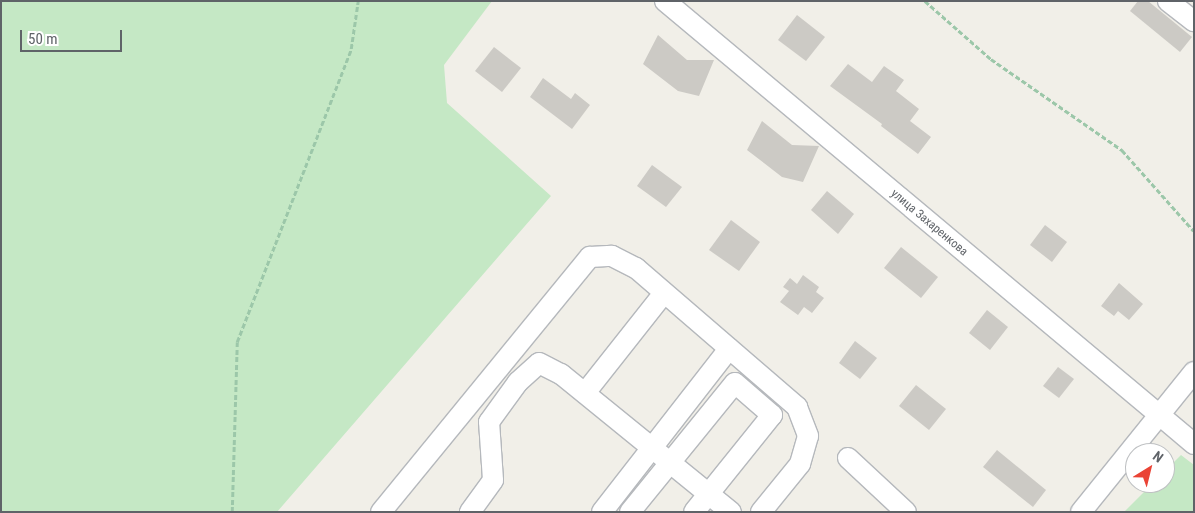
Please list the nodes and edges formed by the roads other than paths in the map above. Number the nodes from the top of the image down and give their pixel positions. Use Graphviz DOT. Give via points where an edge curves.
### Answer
graph roads {
  1 [pos="665,1"];
  2 [pos="1168,1"];
  3 [pos="1194,21"];
  4 [pos="664,292"];
  5 [pos="729,349"];
  6 [pos="1194,372"];
  7 [pos="585,393"];
  8 [pos="1157,415"];
  9 [pos="1194,444"];
  10 [pos="652,447"];
  11 [pos="848,458"];
  12 [pos="671,462"];
  13 [pos="709,494"];
  14 [pos="381,512"];
  15 [pos="470,512"];
  16 [pos="602,512"];
  17 [pos="630,512"];
  18 [pos="694,512"];
  19 [pos="731,512"];
  20 [pos="761,512"];
  21 [pos="906,512"];
  22 [pos="1081,512"];
  1 -- 8 [label="street, улица Захаренкова"];
  2 -- 3 [label="street"];
  4 -- 5 [label="street"];
  4 -- 7 [label="street"];
  4 -- 14 [label="street" via="636,268 612,256 590,257"];
  5 -- 10 [label="street"];
  5 -- 20 [label="street" via="797,408 808,436 800,464"];
  6 -- 8 [label="street"];
  7 -- 10 [label="street"];
  7 -- 15 [label="street" via="562,374 539,364 518,382 489,422 493,480"];
  8 -- 9 [label="street, улица Захаренкова"];
  8 -- 22 [label="street"];
  10 -- 12 [label="street"];
  10 -- 16 [label="street"];
  11 -- 21 [label="street"];
  12 -- 13 [label="street"];
  12 -- 13 [label="street" via="735,382 772,415"];
  12 -- 17 [label="street"];
  13 -- 18 [label="street"];
  13 -- 19 [label="street"];
}
